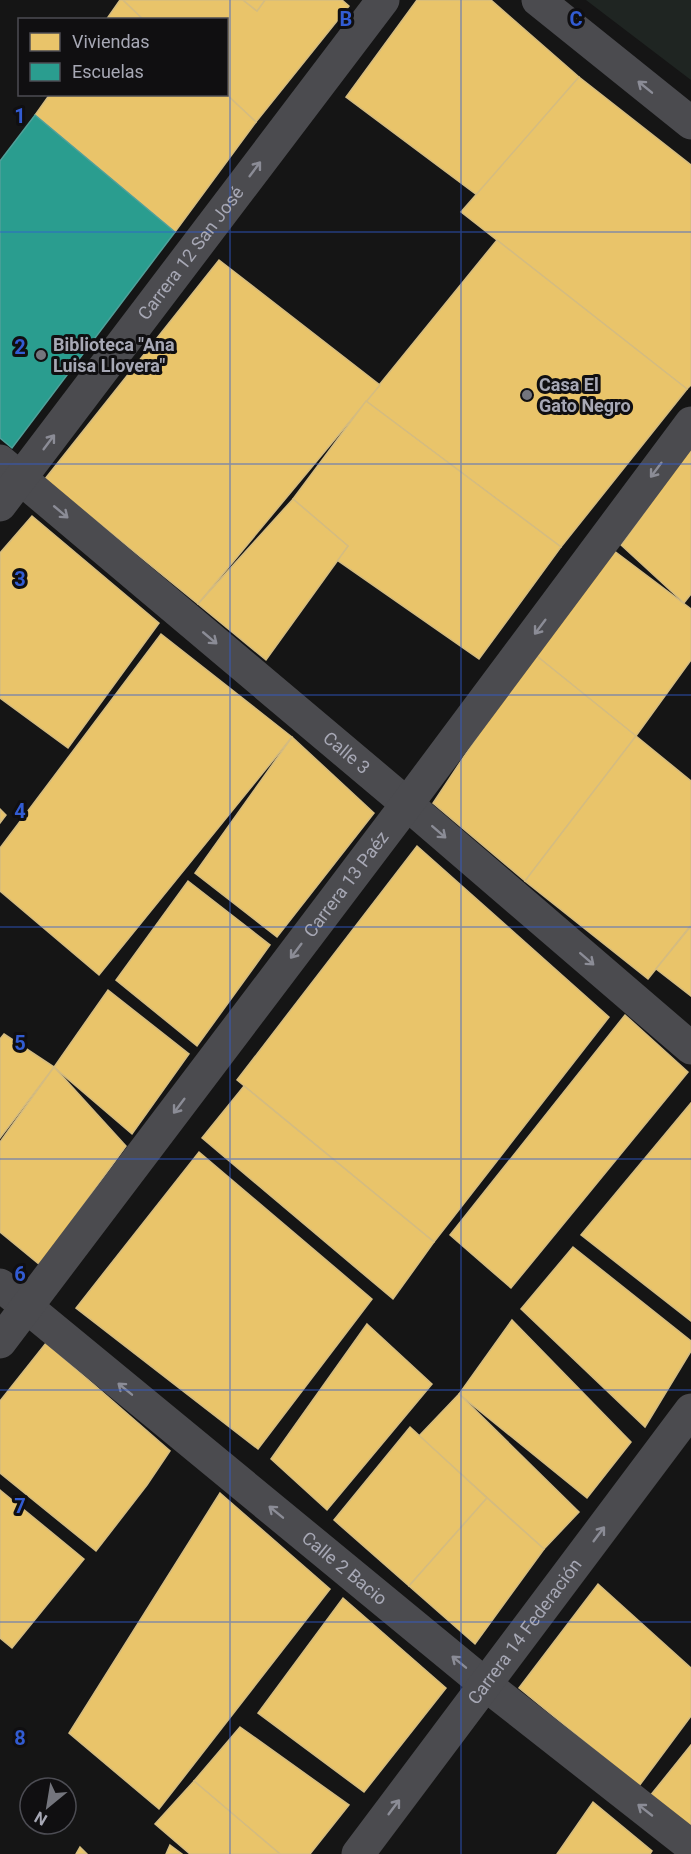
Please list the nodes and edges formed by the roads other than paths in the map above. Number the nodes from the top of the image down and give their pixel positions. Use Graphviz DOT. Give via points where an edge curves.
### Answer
graph roads {
  1 [pos="383,0"];
  2 [pos="538,0"];
  3 [pos="691,123"];
  4 [pos="691,423"];
  5 [pos="10,470"];
  6 [pos="0,505"];
  7 [pos="407,804"];
  8 [pos="691,1048"];
  9 [pos="0,1285"];
  10 [pos="26,1308"];
  11 [pos="0,1342"];
  12 [pos="691,1410"];
  13 [pos="486,1684"];
  14 [pos="691,1846"];
  15 [pos="358,1854"];
  5 -- 1 [label="street, Carrera 12 San José, one-way"];
  3 -- 2 [label="street, one-way"];
  4 -- 7 [label="street, Carrera 13 Paéz, one-way"];
  5 -- 6 [label="street, Carrera 12 San José"];
  5 -- 7 [label="street, Calle 3, one-way"];
  7 -- 8 [label="street, Calle 3, one-way"];
  7 -- 10 [label="street, Carrera 13 Paéz, one-way"];
  9 -- 10 [label="street, Calle 2 Bacio"];
  10 -- 11 [label="street, Carrera 13 Paéz"];
  13 -- 10 [label="street, Calle 2 Bacio, one-way"];
  13 -- 12 [label="street, Carrera 14 Federación, one-way"];
  14 -- 13 [label="street, Calle 2 Bacio, one-way"];
  15 -- 13 [label="street, Carrera 14 Federación, one-way"];
}
